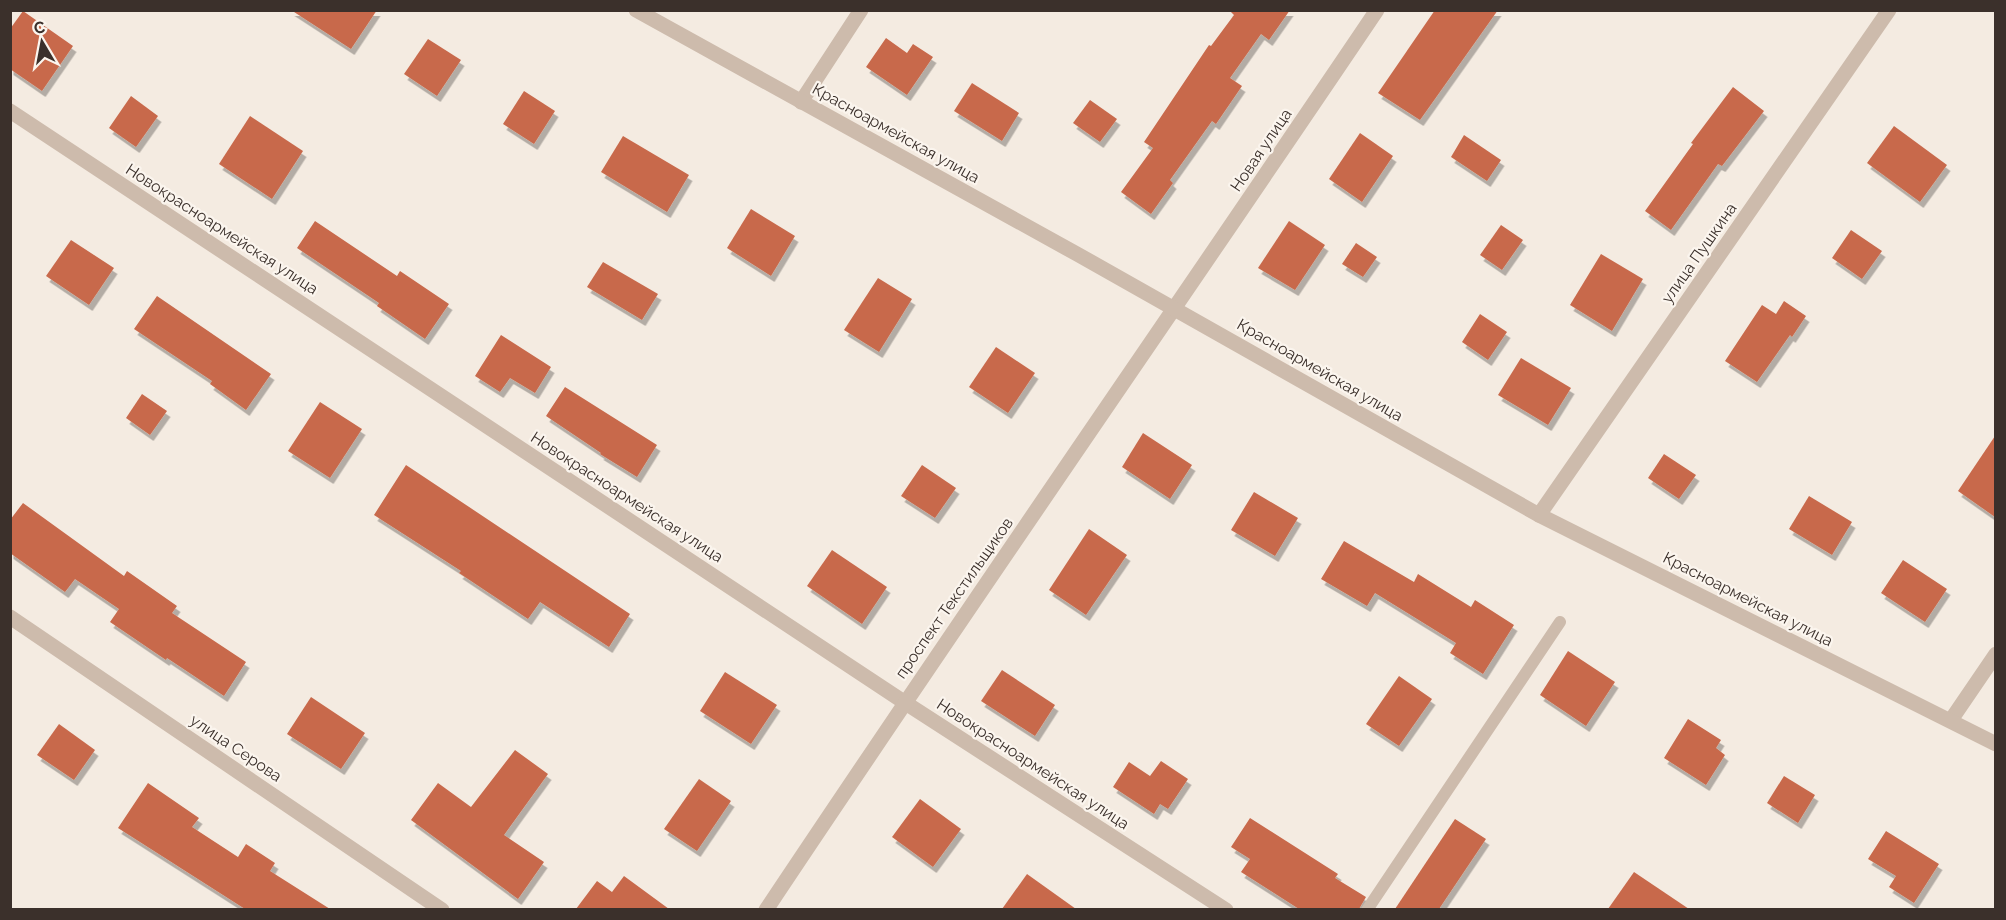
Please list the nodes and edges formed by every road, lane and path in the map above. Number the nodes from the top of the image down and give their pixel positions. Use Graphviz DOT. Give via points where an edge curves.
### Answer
graph roads {
  1 [pos="636,10"];
  2 [pos="861,10"];
  3 [pos="1377,10"];
  4 [pos="1889,10"];
  5 [pos="801,102"];
  6 [pos="10,111"];
  7 [pos="1175,309"];
  8 [pos="1539,515"];
  9 [pos="10,617"];
  10 [pos="1560,622"];
  11 [pos="1995,654"];
  12 [pos="904,702"];
  13 [pos="1951,720"];
  14 [pos="1995,744"];
  15 [pos="442,909"];
  16 [pos="766,909"];
  17 [pos="1226,909"];
  18 [pos="1367,909"];
  1 -- 5 [label="street, Красноармейская улица"];
  2 -- 5 [label="street"];
  3 -- 7 [label="street, Новая улица"];
  4 -- 8 [label="street, улица Пушкина"];
  5 -- 7 [label="street, Красноармейская улица"];
  6 -- 12 [label="street, Новокрасноармейская улица"];
  7 -- 8 [label="street, Красноармейская улица"];
  7 -- 12 [label="street, проспект Текстильщиков"];
  8 -- 13 [label="street, Красноармейская улица"];
  9 -- 15 [label="street, улица Серова"];
  10 -- 18 [label="lane"];
  11 -- 13 [label="street"];
  12 -- 16 [label="street, проспект Текстильщиков"];
  12 -- 17 [label="street, Новокрасноармейская улица"];
  13 -- 14 [label="street, Красноармейская улица"];
}
